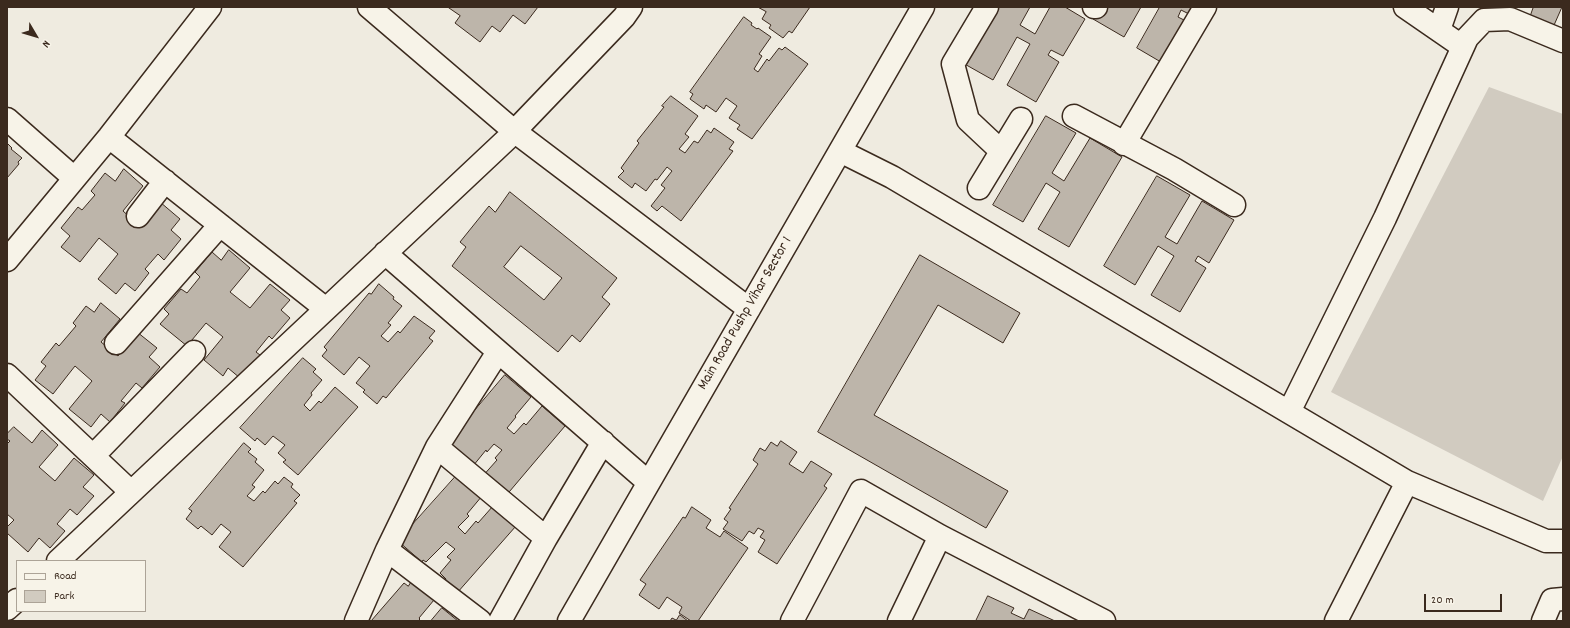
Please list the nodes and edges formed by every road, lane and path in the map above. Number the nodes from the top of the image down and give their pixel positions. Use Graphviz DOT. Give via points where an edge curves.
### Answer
graph roads {
  1 [pos="210,7"];
  2 [pos="369,7"];
  3 [pos="631,7"];
  4 [pos="923,7"];
  5 [pos="988,7"];
  6 [pos="1205,7"];
  7 [pos="1405,7"];
  8 [pos="1447,7"];
  9 [pos="1439,30"];
  10 [pos="1563,41"];
  11 [pos="1463,47"];
  12 [pos="1074,116"];
  13 [pos="7,119"];
  14 [pos="1021,119"];
  15 [pos="514,131"];
  16 [pos="109,137"];
  17 [pos="1124,144"];
  18 [pos="840,151"];
  19 [pos="1001,151"];
  20 [pos="74,178"];
  21 [pos="165,181"];
  22 [pos="979,188"];
  23 [pos="1234,205"];
  24 [pos="138,216"];
  25 [pos="220,225"];
  26 [pos="385,253"];
  27 [pos="7,260"];
  28 [pos="326,309"];
  29 [pos="749,309"];
  30 [pos="116,343"];
  31 [pos="194,352"];
  32 [pos="498,352"];
  33 [pos="7,375"];
  34 [pos="1288,412"];
  35 [pos="603,442"];
  36 [pos="437,447"];
  37 [pos="93,456"];
  38 [pos="648,482"];
  39 [pos="1408,482"];
  40 [pos="131,492"];
  41 [pos="940,536"];
  42 [pos="546,538"];
  43 [pos="1563,541"];
  44 [pos="387,550"];
  45 [pos="59,560"];
  46 [pos="1563,599"];
  47 [pos="16,601"];
  48 [pos="7,609"];
  49 [pos="1093,618"];
  50 [pos="356,621"];
  51 [pos="480,621"];
  52 [pos="500,621"];
  53 [pos="568,621"];
  54 [pos="792,621"];
  55 [pos="899,621"];
  56 [pos="1336,621"];
  57 [pos="1543,621"];
  1 -- 16 [label="street"];
  2 -- 15 [label="street"];
  3 -- 15 [label="street"];
  4 -- 18 [label="street, Main Road Pushp Vihar Sector 1"];
  5 -- 19 [label="street" via="953,64 968,120"];
  6 -- 17 [label="street"];
  7 -- 9 [label="street"];
  8 -- 9 [label="street"];
  9 -- 11 [label="street"];
  10 -- 11 [label="street" via="1510,19 1484,20 1467,38"];
  11 -- 34 [label="street" via="1385,218"];
  12 -- 17 [label="street"];
  13 -- 20 [label="street"];
  14 -- 19 [label="street"];
  15 -- 26 [label="street"];
  15 -- 29 [label="street"];
  16 -- 20 [label="street"];
  16 -- 21 [label="street"];
  17 -- 23 [label="street" via="1174,169"];
  18 -- 29 [label="street, Main Road Pushp Vihar Sector 1"];
  18 -- 34 [label="street" via="892,177"];
  19 -- 22 [label="street"];
  20 -- 27 [label="street"];
  21 -- 24 [label="street"];
  21 -- 25 [label="street"];
  25 -- 28 [label="street"];
  25 -- 30 [label="street"];
  26 -- 28 [label="street"];
  26 -- 32 [label="street"];
  28 -- 40 [label="street"];
  29 -- 38 [label="street, Main Road Pushp Vihar Sector 1"];
  31 -- 37 [label="street"];
  32 -- 35 [label="street"];
  32 -- 36 [label="street"];
  33 -- 37 [label="street"];
  34 -- 39 [label="street"];
  35 -- 38 [label="street"];
  35 -- 42 [label="street"];
  36 -- 42 [label="street"];
  36 -- 44 [label="street"];
  37 -- 40 [label="street"];
  38 -- 53 [label="street, Main Road Pushp Vihar Sector 1"];
  39 -- 43 [label="street" via="1546,541"];
  39 -- 56 [label="street"];
  40 -- 45 [label="street"];
  41 -- 49 [label="street"];
  41 -- 54 [label="street" via="861,491"];
  41 -- 55 [label="street"];
  42 -- 52 [label="street"];
  44 -- 50 [label="street"];
  44 -- 51 [label="street"];
  46 -- 57 [label="street" via="1552,600"];
  47 -- 48 [label="street"];
}
